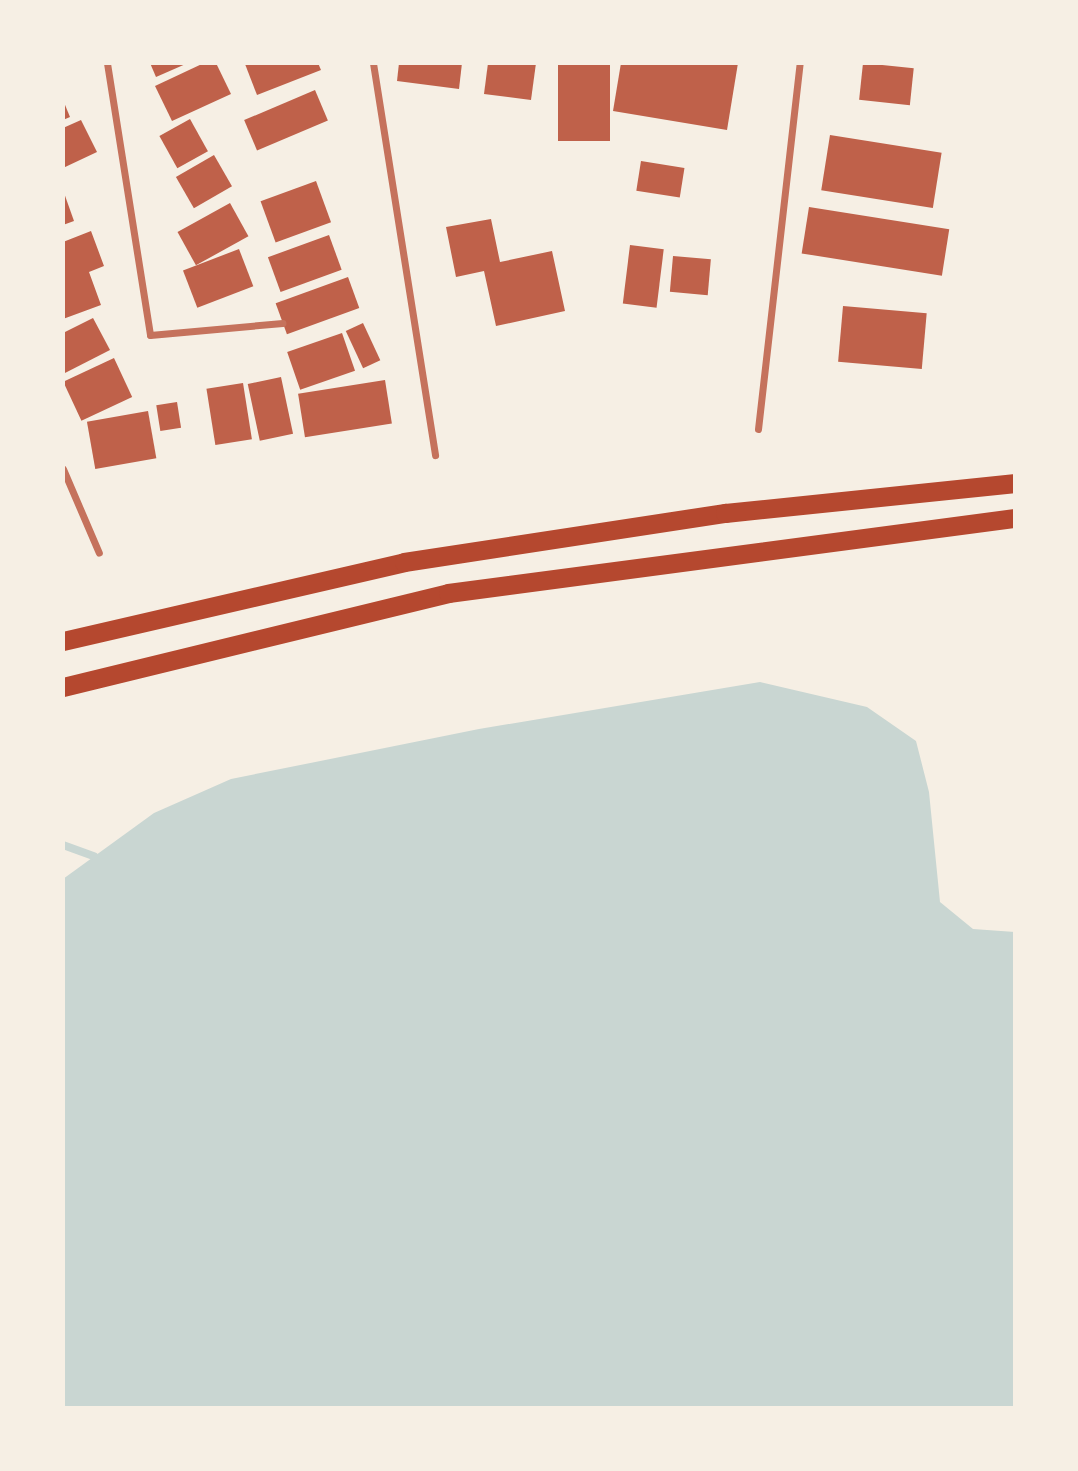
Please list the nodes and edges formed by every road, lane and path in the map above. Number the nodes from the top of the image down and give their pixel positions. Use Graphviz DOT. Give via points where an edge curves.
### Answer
graph roads {
  1 [pos="107,63"];
  2 [pos="373,63"];
  3 [pos="800,63"];
  4 [pos="282,323"];
  5 [pos="758,429"];
  6 [pos="435,455"];
  7 [pos="63,468"];
  8 [pos="1015,483"];
  9 [pos="1015,518"];
  10 [pos="99,554"];
  11 [pos="63,641"];
  12 [pos="63,687"];
  1 -- 4 [label="street" via="150,335"];
  2 -- 6 [label="street"];
  3 -- 5 [label="street"];
  7 -- 10 [label="street"];
  8 -- 11 [label="highway" via="725,513 404,562"];
  9 -- 12 [label="highway" via="448,593"];
}
